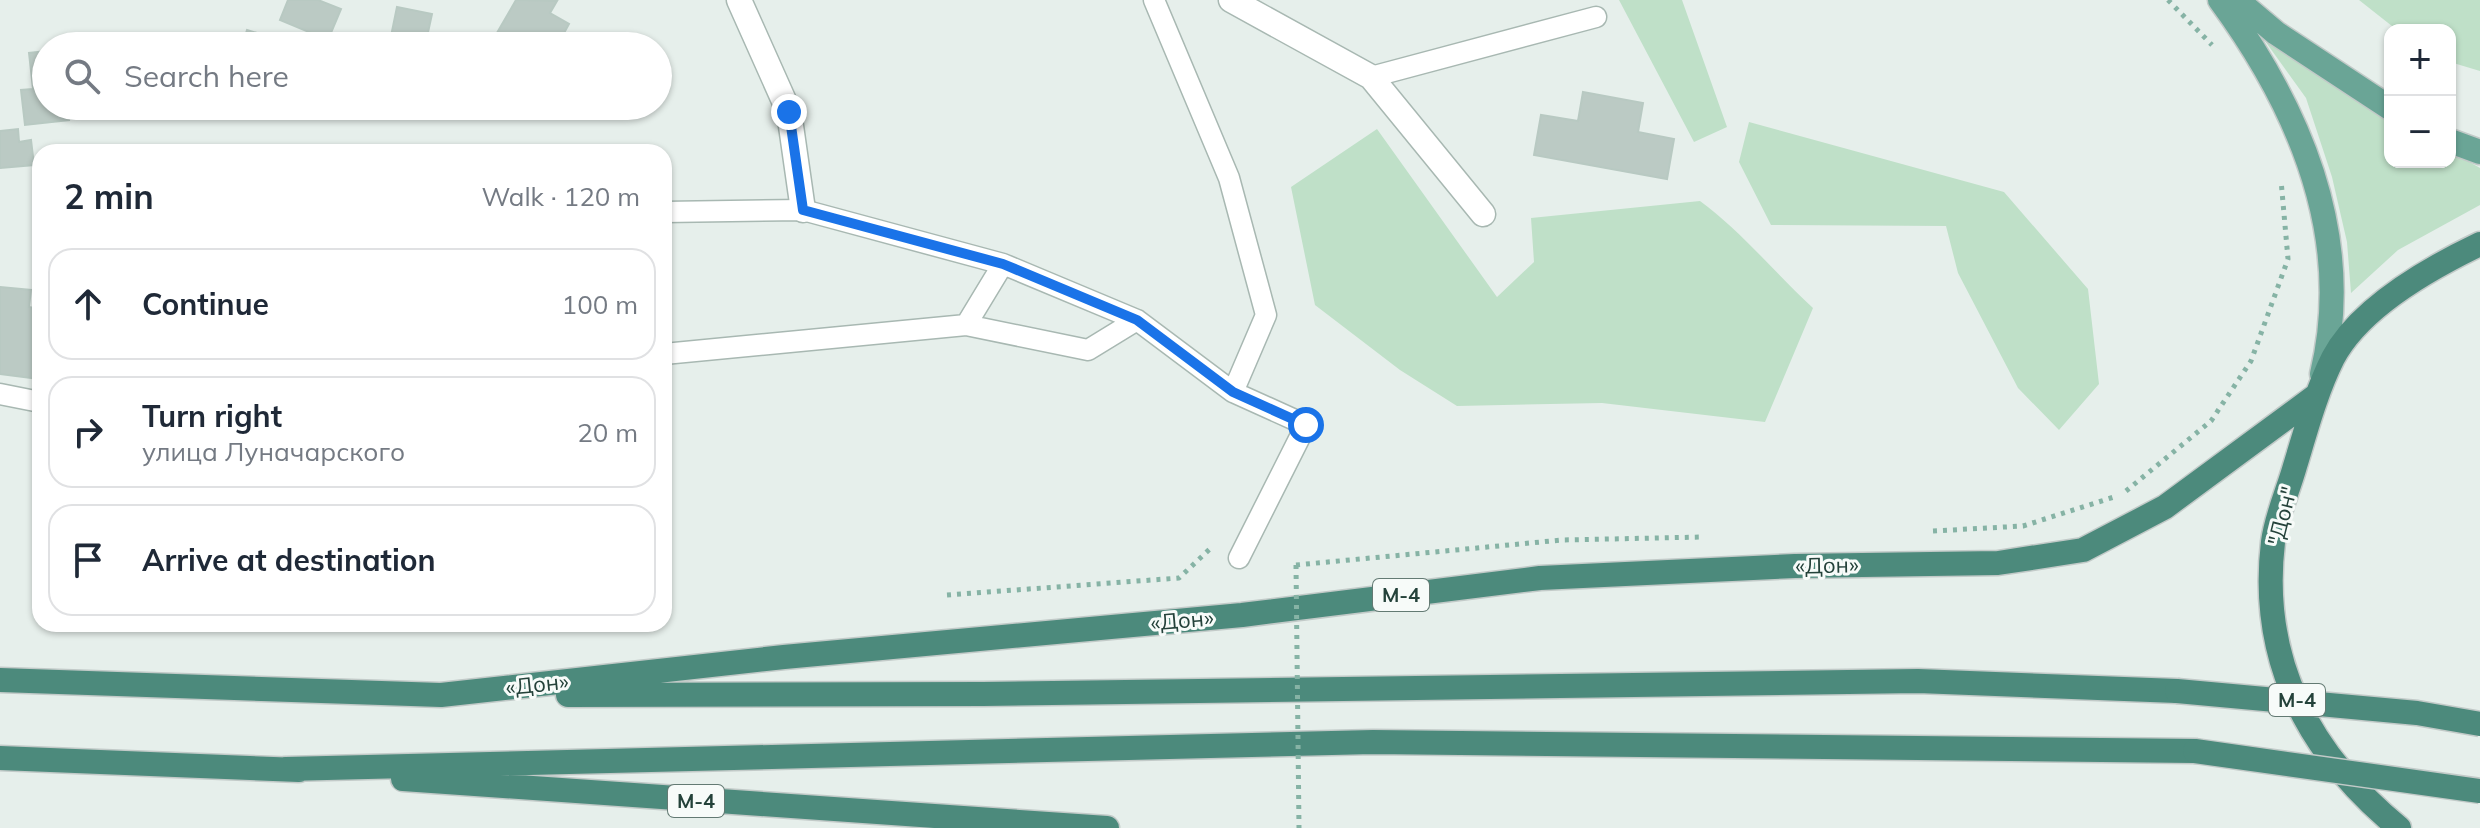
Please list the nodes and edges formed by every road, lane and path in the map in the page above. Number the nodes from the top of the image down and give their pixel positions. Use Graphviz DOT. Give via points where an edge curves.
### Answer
graph roads {
  1 [pos="739,0"];
  2 [pos="1154,0"];
  3 [pos="1231,0"];
  4 [pos="2168,0"];
  5 [pos="2220,0"];
  6 [pos="2237,0"];
  7 [pos="1596,17"];
  8 [pos="2218,51"];
  9 [pos="1371,77"];
  10 [pos="2384,104"];
  11 [pos="2456,143"];
  12 [pos="2480,152"];
  13 [pos="2279,166"];
  14 [pos="803,210"];
  15 [pos="672,212"];
  16 [pos="1483,214"];
  17 [pos="2480,244"];
  18 [pos="1003,264"];
  19 [pos="1137,320"];
  20 [pos="966,325"];
  21 [pos="672,353"];
  22 [pos="1233,392"];
  23 [pos="0,394"];
  24 [pos="2317,395"];
  25 [pos="32,400"];
  26 [pos="1922,531"];
  27 [pos="1223,536"];
  28 [pos="1704,537"];
  29 [pos="1239,558"];
  30 [pos="947,595"];
  31 [pos="0,680"];
  32 [pos="441,695"];
  33 [pos="2480,724"];
  34 [pos="0,758"];
  35 [pos="286,769"];
  36 [pos="2480,791"];
  37 [pos="1107,828"];
  38 [pos="1299,828"];
  39 [pos="2399,828"];
  1 -- 14 [label="street" via="789,112"];
  2 -- 22 [label="lane" via="1229,178 1266,315"];
  3 -- 9 [label="street"];
  4 -- 8 [label="path"];
  5 -- 24 [label="main road" via="2287,104 2324,210 2333,303"];
  6 -- 10 [label="main road" via="2276,33"];
  7 -- 9 [label="lane"];
  9 -- 16 [label="street"];
  11 -- 12 [label="main road"];
  13 -- 26 [label="path" via="2288,259 2251,361 2211,421 2123,494 2023,526"];
  14 -- 15 [label="lane"];
  14 -- 18 [label="lane"];
  17 -- 24 [label="highway, \"Дон\" / М-4" via="2394,292 2335,354"];
  18 -- 19 [label="lane"];
  18 -- 20 [label="lane"];
  19 -- 20 [label="lane" via="1088,350"];
  19 -- 22 [label="lane"];
  20 -- 21 [label="lane"];
  22 -- 29 [label="lane" via="1306,425"];
  23 -- 25 [label="lane"];
  24 -- 32 [label="highway, «Дон» / М-4" via="2165,507 2083,550 1998,563 1540,578 1242,615"];
  24 -- 39 [label="highway, \"Дон\" / М-4" via="2273,539 2270,601 2286,676 2316,741 2370,804"];
  27 -- 30 [label="path" via="1179,578"];
  28 -- 38 [label="path, bridge" via="1562,540 1296,565"];
  31 -- 32 [label="highway, «Дон» / М-4"];
  32 -- 33 [label="highway, bridge" via="983,694 1918,681 2177,691 2417,713"];
  34 -- 35 [label="highway, М-4"];
  35 -- 36 [label="highway, bridge" via="1373,742 2195,751"];
  35 -- 37 [label="highway, М-4"];
}
